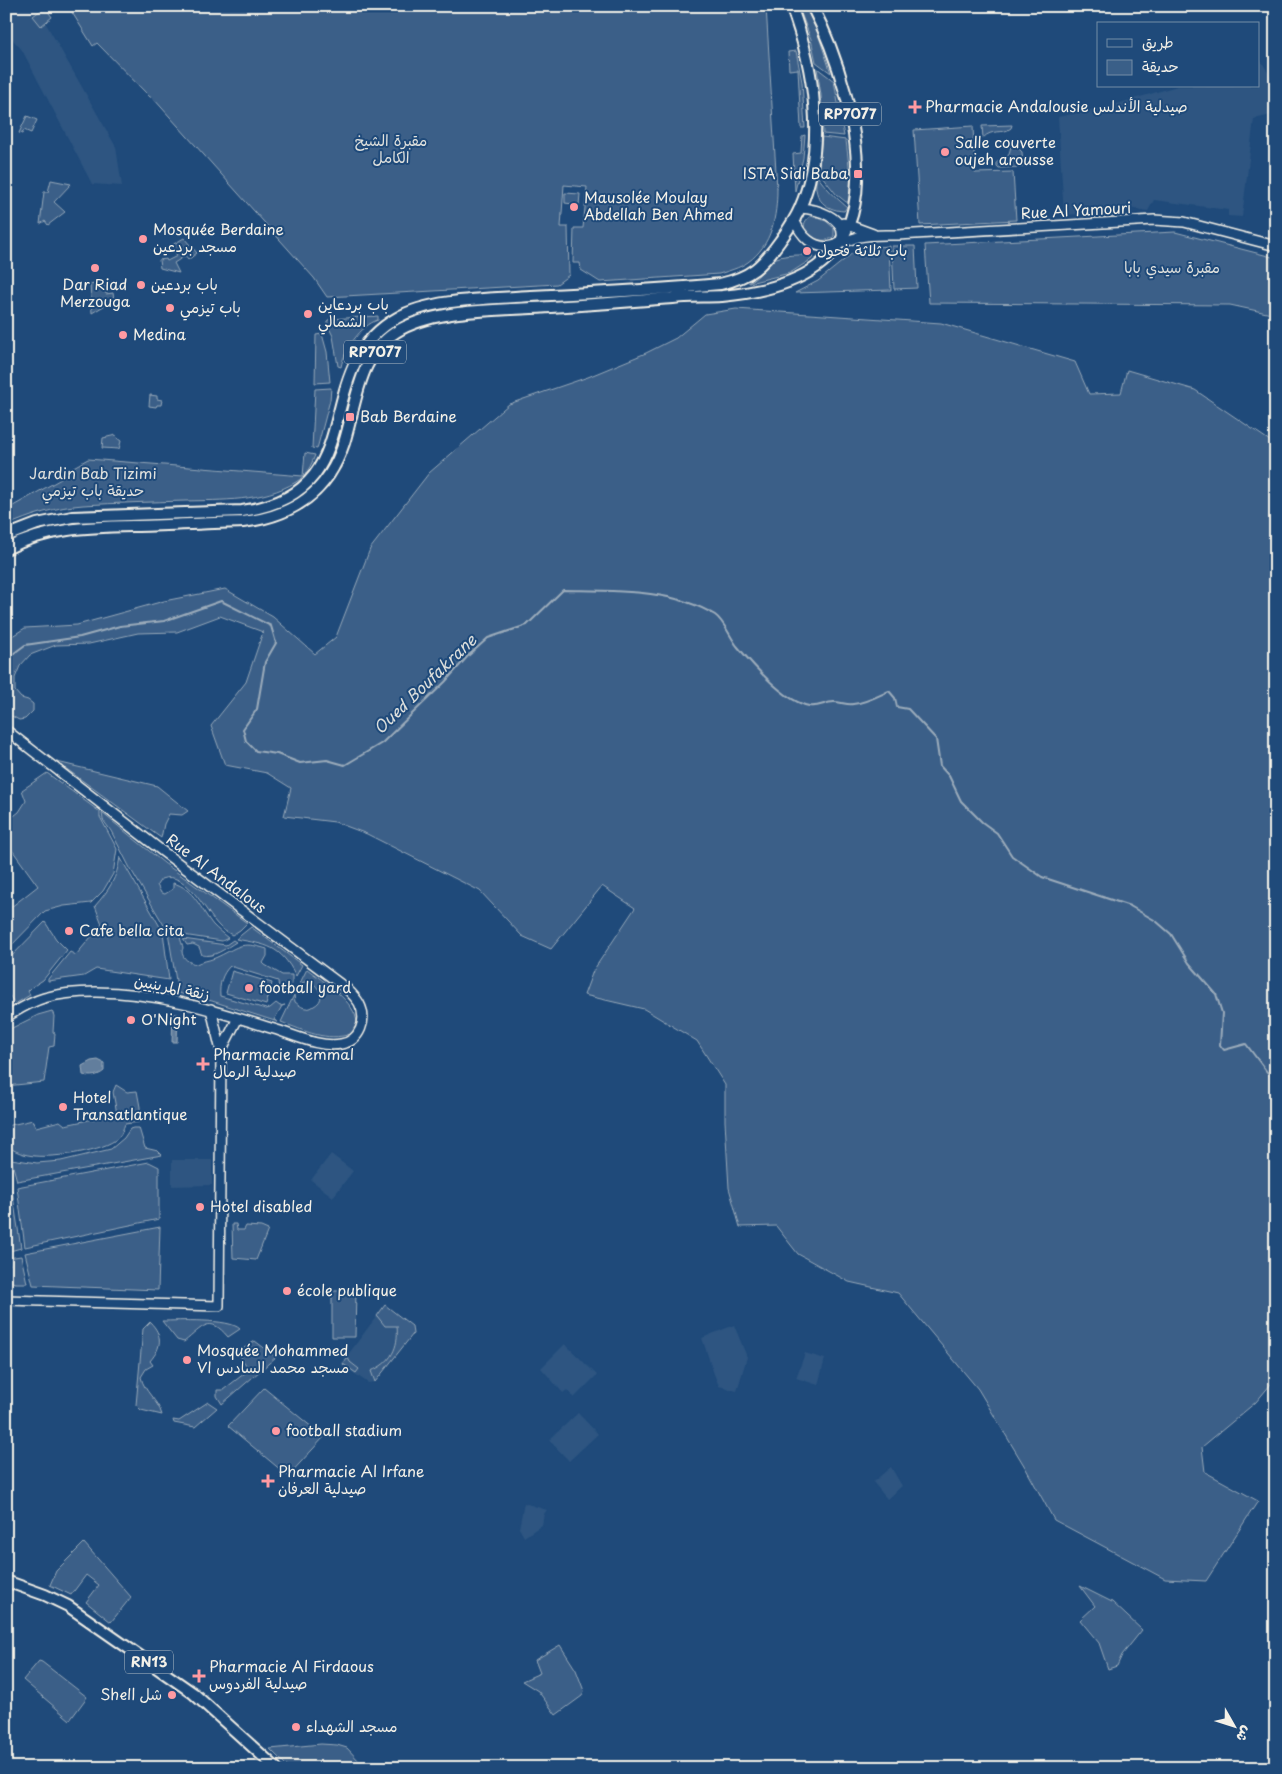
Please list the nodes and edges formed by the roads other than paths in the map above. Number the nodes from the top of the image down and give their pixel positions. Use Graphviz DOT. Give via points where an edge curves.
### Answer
graph roads {
  1 [pos="791,6"];
  2 [pos="812,6"];
  3 [pos="800,208"];
  4 [pos="794,219"];
  5 [pos="836,220"];
  6 [pos="849,226"];
  7 [pos="876,235"];
  8 [pos="841,243"];
  9 [pos="1276,246"];
  10 [pos="397,318"];
  11 [pos="393,334"];
  12 [pos="359,384"];
  13 [pos="345,390"];
  14 [pos="6,536"];
  15 [pos="6,549"];
  16 [pos="6,730"];
  17 [pos="211,1009"];
  18 [pos="6,1017"];
  19 [pos="238,1018"];
  20 [pos="332,1045"];
  21 [pos="221,1051"];
  22 [pos="6,1300"];
  23 [pos="6,1581"];
  24 [pos="276,1768"];
  1 -- 3 [label="main road, RP7077" via="808,58 814,108 814,151"];
  2 -- 6 [label="main road, RP7077" via="840,77 851,117 857,153 857,193"];
  3 -- 4 [label="main road, RP7077"];
  3 -- 5 [label="street, Rue Al Yamouri" via="817,210"];
  4 -- 8 [label="street, Rue Al Yamouri" via="801,234 811,242 829,246"];
  4 -- 10 [label="main road, RP7077" via="765,260 747,276 735,281 704,286 457,302 420,308"];
  5 -- 6 [label="street, Rue Al Yamouri"];
  5 -- 8 [label="street" via="842,228"];
  6 -- 7 [label="street, Rue Al Yamouri"];
  6 -- 8 [label="main road, RP7077"];
  7 -- 8 [label="street, Rue Al Yamouri"];
  7 -- 9 [label="street, Rue Al Yamouri" via="1171,221"];
  8 -- 11 [label="main road, RP7077" via="806,275 768,289 722,296 464,313 419,322"];
  10 -- 11 [label="main road" via="398,327"];
  10 -- 13 [label="main road, RP7077" via="374,335 359,354"];
  11 -- 12 [label="main road, RP7077" via="377,350"];
  12 -- 13 [label="main road"];
  12 -- 15 [label="main road, RP7077" via="344,443 330,474 312,495 289,510 261,520 243,522 61,530"];
  13 -- 14 [label="main road, RP7077" via="331,442 321,465 305,486 286,499 242,511 72,517 37,524"];
  16 -- 20 [label="street, Rue Al Andalous" via="346,989 359,1004 364,1019 362,1027 348,1042"];
  17 -- 18 [label="street, زنقة المرينيين" via="135,994 86,992 43,998"];
  17 -- 19 [label="street, زنقة المرينيين"];
  17 -- 21 [label="street"];
  19 -- 20 [label="street, زنقة المرينيين"];
  19 -- 21 [label="street"];
  21 -- 22 [label="street" via="219,1306"];
  23 -- 24 [label="main road, RN13" via="68,1606 193,1693"];
}
